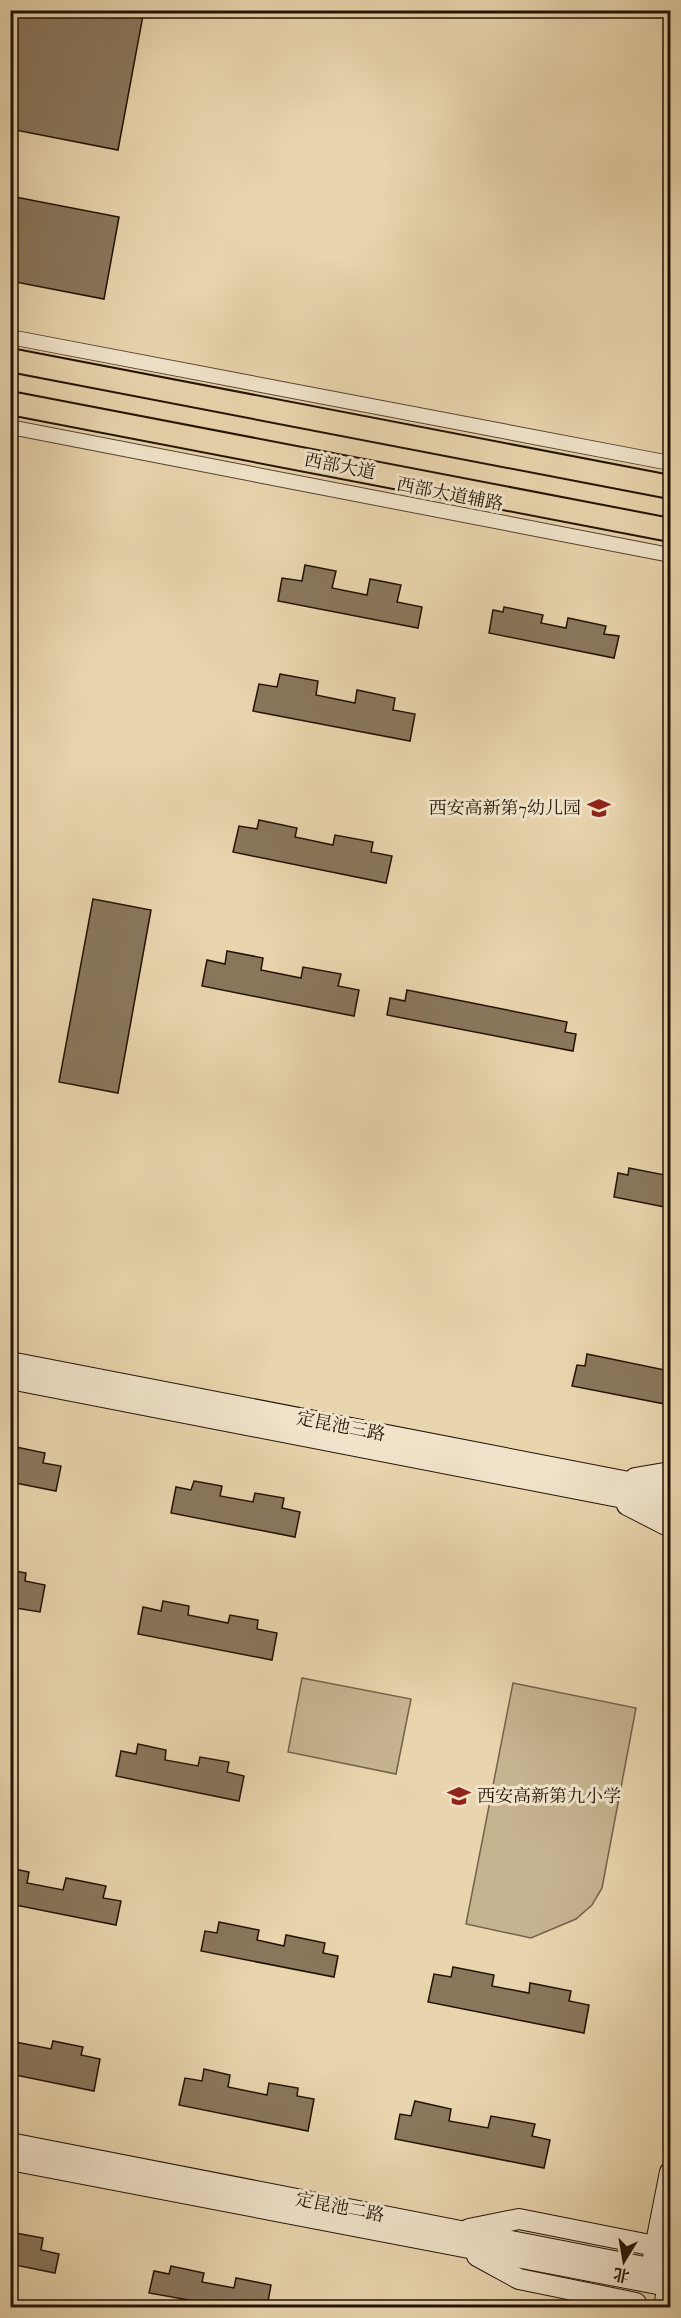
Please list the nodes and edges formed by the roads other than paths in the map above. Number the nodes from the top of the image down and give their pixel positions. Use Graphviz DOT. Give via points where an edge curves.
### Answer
graph roads {
  1 [pos="10,337"];
  2 [pos="10,360"];
  3 [pos="10,403"];
  4 [pos="10,427"];
  5 [pos="670,463"];
  6 [pos="670,487"];
  7 [pos="670,530"];
  8 [pos="670,555"];
  9 [pos="10,1362"];
  10 [pos="10,1379"];
  11 [pos="670,1472"];
  12 [pos="614,1488"];
  13 [pos="670,1490"];
  14 [pos="670,1507"];
  15 [pos="670,1527"];
  16 [pos="10,2143"];
  17 [pos="10,2160"];
  18 [pos="670,2172"];
  19 [pos="460,2238"];
  20 [pos="655,2246"];
  21 [pos="645,2275"];
  22 [pos="669,2279"];
  23 [pos="635,2305"];
  24 [pos="664,2307"];
  1 -- 5 [label="street"];
  2 -- 6 [label="main road"];
  3 -- 7 [label="main road, 西部大道"];
  4 -- 8 [label="street, 西部大道辅路"];
  9 -- 12 [label="street, 定昆池三路"];
  10 -- 12 [label="street, 定昆池三路"];
  11 -- 12 [label="street"];
  12 -- 13 [label="street, 定昆池三路"];
  12 -- 14 [label="street, 定昆池三路"];
  12 -- 15 [label="street"];
  16 -- 19 [label="street, 定昆池二路"];
  17 -- 19 [label="street, 定昆池二路"];
  18 -- 20 [label="street"];
  19 -- 20 [label="street" via="519,2219"];
  19 -- 21 [label="street, 定昆池二路"];
  19 -- 23 [label="street" via="519,2279"];
  20 -- 21 [label="street"];
  21 -- 22 [label="street, 定昆池二路"];
  21 -- 23 [label="street"];
  22 -- 24 [label="street"];
}
